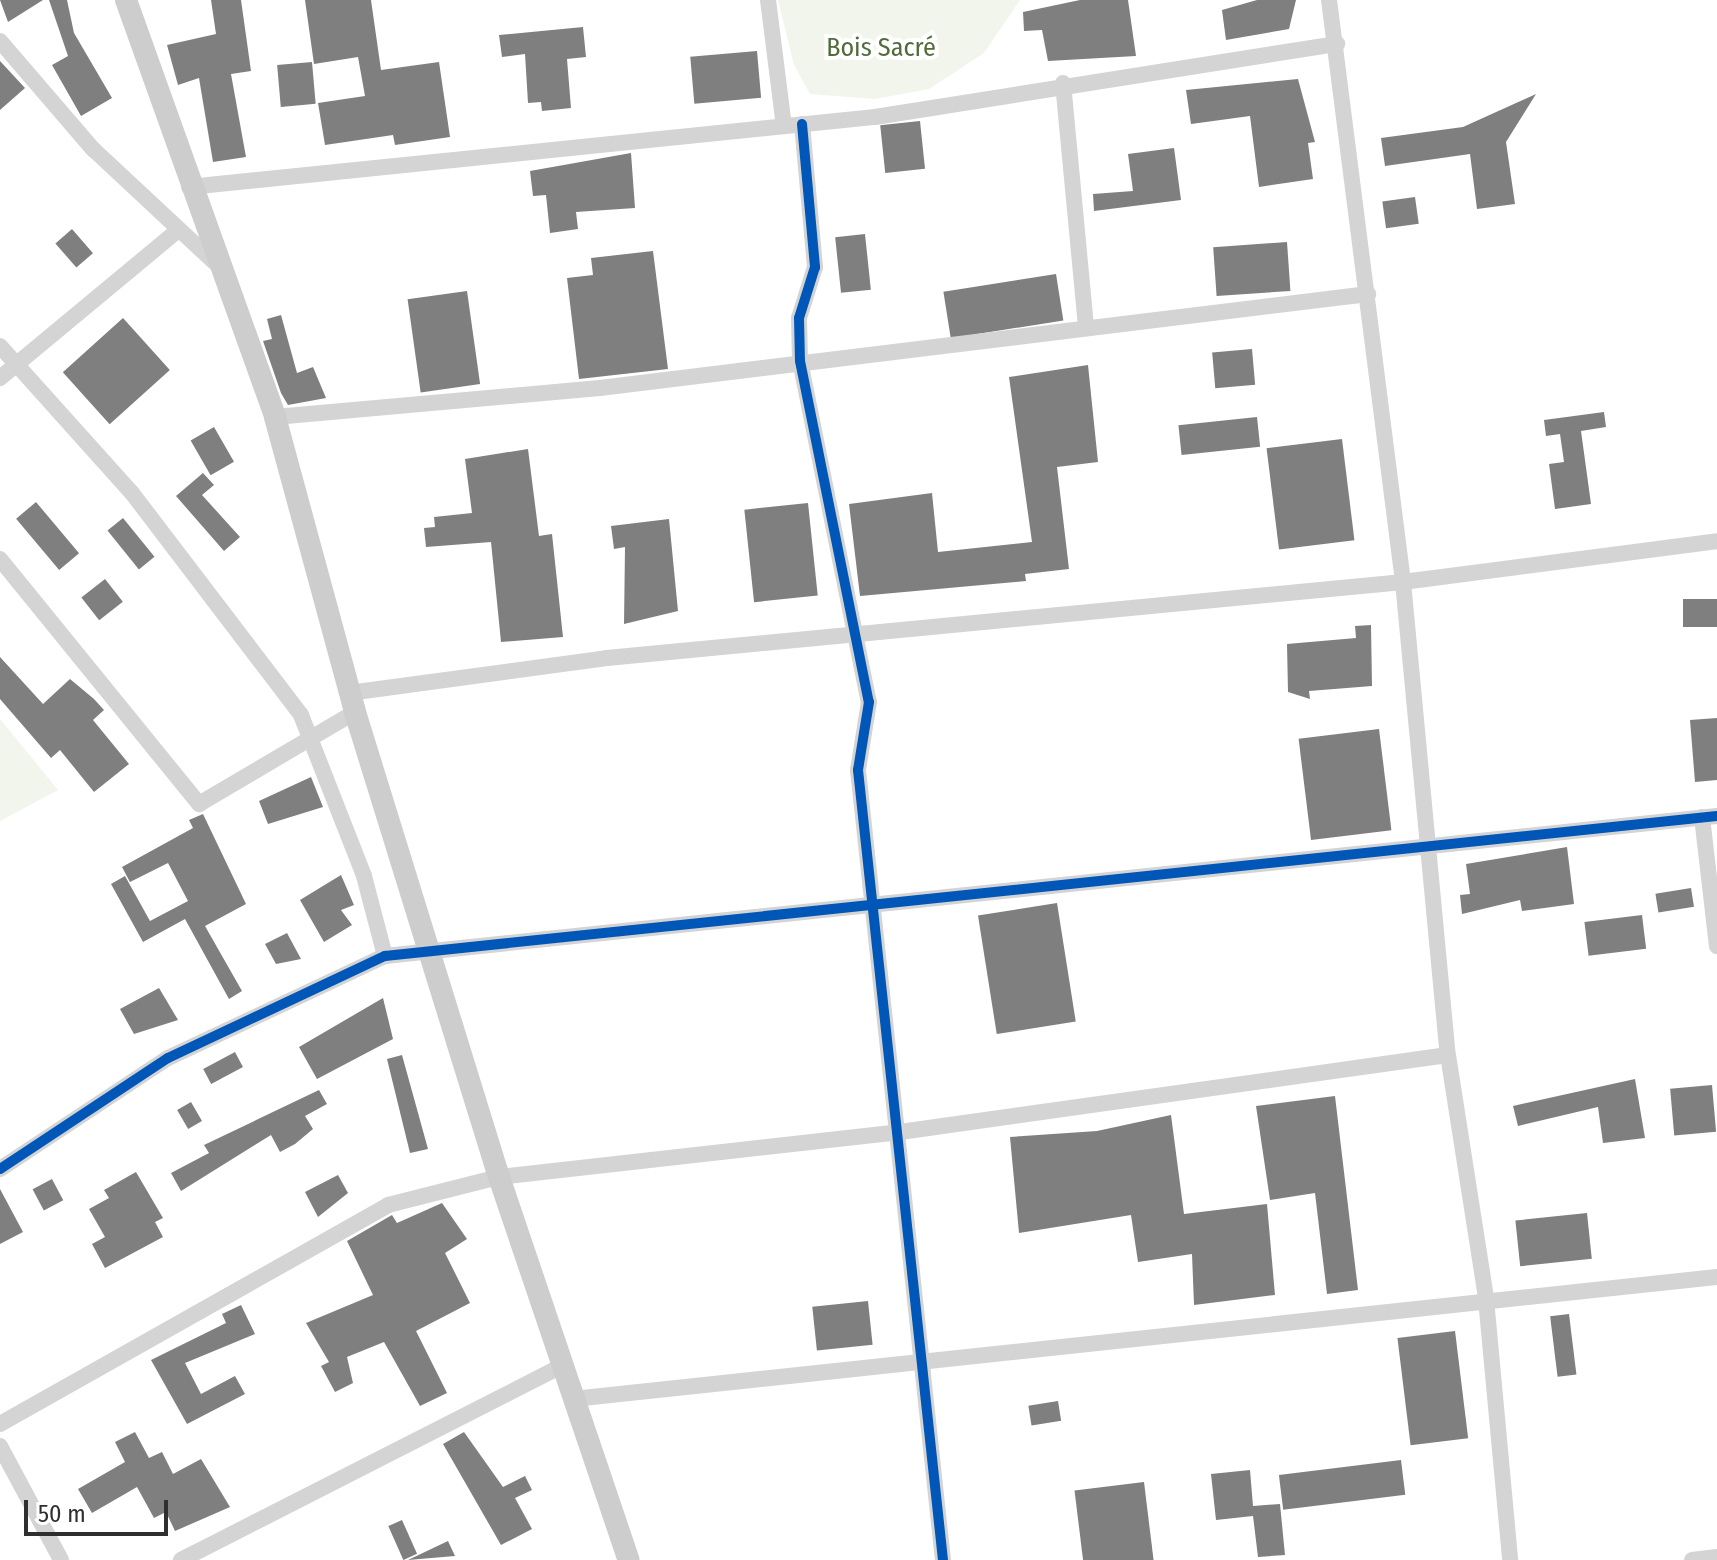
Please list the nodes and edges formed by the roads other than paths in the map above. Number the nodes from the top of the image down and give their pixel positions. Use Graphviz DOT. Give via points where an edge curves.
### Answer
graph roads {
  1 [pos="126,0"];
  2 [pos="768,0"];
  3 [pos="1329,0"];
  4 [pos="0,41"];
  5 [pos="1337,44"];
  6 [pos="1063,83"];
  7 [pos="802,124"];
  8 [pos="784,126"];
  9 [pos="189,187"];
  10 [pos="178,230"];
  11 [pos="214,262"];
  12 [pos="1368,294"];
  13 [pos="1086,327"];
  14 [pos="0,346"];
  15 [pos="800,361"];
  16 [pos="17,365"];
  17 [pos="0,378"];
  18 [pos="275,417"];
  19 [pos="1717,541"];
  20 [pos="0,559"];
  21 [pos="1403,582"];
  22 [pos="854,633"];
  23 [pos="352,703"];
  24 [pos="310,738"];
  25 [pos="1709,816"];
  26 [pos="1429,850"];
  27 [pos="874,901"];
  28 [pos="1717,946"];
  29 [pos="430,952"];
  30 [pos="385,956"];
  31 [pos="1448,1055"];
  32 [pos="900,1132"];
  33 [pos="0,1169"];
  34 [pos="499,1177"];
  35 [pos="1717,1277"];
  36 [pos="1486,1299"];
  37 [pos="916,1362"];
  38 [pos="562,1366"];
  39 [pos="573,1399"];
  40 [pos="0,1424"];
  41 [pos="0,1446"];
  42 [pos="1717,1557"];
  43 [pos="61,1560"];
  44 [pos="181,1560"];
  45 [pos="629,1560"];
  46 [pos="943,1560"];
  47 [pos="1510,1560"];
  48 [pos="1692,1560"];
  1 -- 9 [label="main road"];
  2 -- 8 [label="street"];
  3 -- 5 [label="street"];
  4 -- 10 [label="street" via="93,149"];
  5 -- 6 [label="street"];
  5 -- 12 [label="street"];
  6 -- 7 [label="street"];
  6 -- 13 [label="street"];
  7 -- 8 [label="street"];
  7 -- 15 [label="street" via="815,267 799,318"];
  8 -- 9 [label="street"];
  9 -- 11 [label="main road"];
  10 -- 11 [label="street"];
  10 -- 16 [label="street"];
  11 -- 18 [label="main road"];
  12 -- 13 [label="street"];
  12 -- 21 [label="street"];
  13 -- 15 [label="street"];
  14 -- 16 [label="street"];
  15 -- 18 [label="street"];
  15 -- 22 [label="street"];
  16 -- 17 [label="street"];
  16 -- 24 [label="street" via="132,493 301,715"];
  18 -- 23 [label="main road"];
  19 -- 21 [label="street"];
  20 -- 24 [label="street" via="199,804"];
  21 -- 22 [label="street"];
  21 -- 26 [label="street"];
  22 -- 23 [label="street"];
  22 -- 27 [label="street" via="869,702 858,770"];
  23 -- 24 [label="street"];
  23 -- 29 [label="main road"];
  24 -- 30 [label="street" via="364,876"];
  25 -- 26 [label="street"];
  25 -- 28 [label="street"];
  26 -- 27 [label="street"];
  26 -- 31 [label="street"];
  27 -- 29 [label="street"];
  27 -- 32 [label="street"];
  29 -- 30 [label="street"];
  29 -- 34 [label="main road"];
  30 -- 33 [label="street" via="168,1058"];
  31 -- 32 [label="street"];
  31 -- 36 [label="street"];
  32 -- 34 [label="street"];
  32 -- 37 [label="street"];
  34 -- 38 [label="main road"];
  34 -- 40 [label="street" via="388,1205"];
  35 -- 36 [label="street"];
  36 -- 37 [label="street"];
  36 -- 47 [label="street"];
  37 -- 39 [label="street"];
  37 -- 46 [label="street"];
  38 -- 39 [label="main road"];
  38 -- 44 [label="street"];
  39 -- 45 [label="main road"];
  41 -- 43 [label="street"];
  42 -- 48 [label="street"];
}
